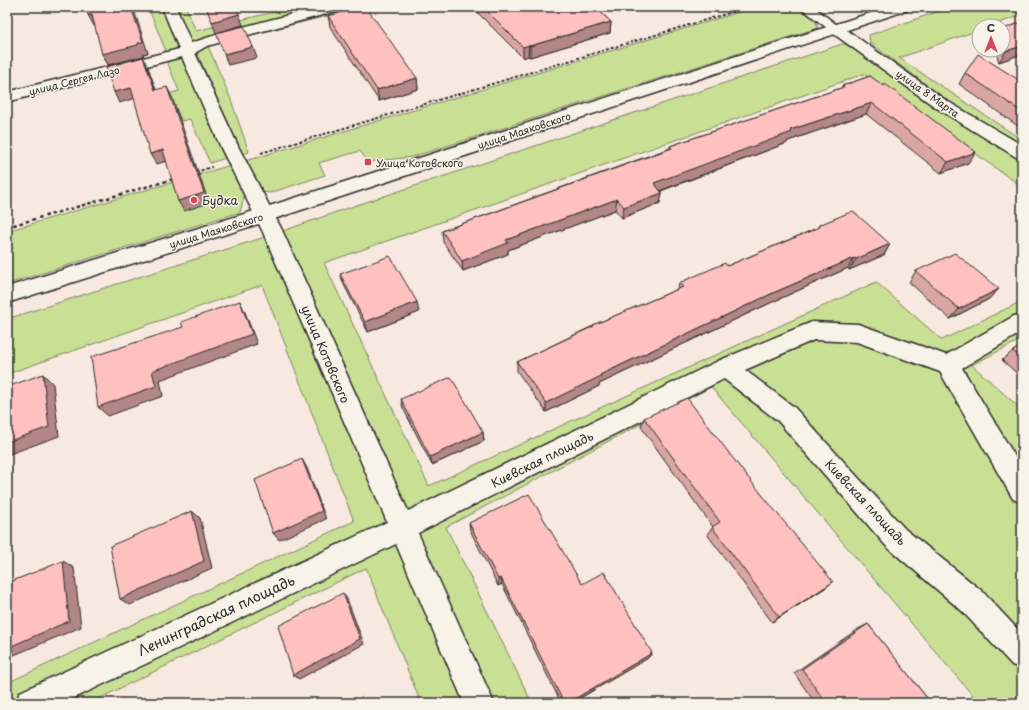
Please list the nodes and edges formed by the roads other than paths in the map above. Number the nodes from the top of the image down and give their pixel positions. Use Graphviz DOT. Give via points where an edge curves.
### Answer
graph roads {
  1 [pos="169,7"];
  2 [pos="336,7"];
  3 [pos="806,7"];
  4 [pos="903,7"];
  5 [pos="836,29"];
  6 [pos="187,51"];
  7 [pos="7,97"];
  8 [pos="1022,153"];
  9 [pos="264,215"];
  10 [pos="7,295"];
  11 [pos="1022,322"];
  12 [pos="948,365"];
  13 [pos="726,368"];
  14 [pos="1022,491"];
  15 [pos="401,528"];
  16 [pos="1022,655"];
  17 [pos="31,703"];
  18 [pos="479,703"];
  1 -- 6 [label="street, улица Котовского"];
  2 -- 6 [label="street, улица Сергея Лазо" via="202,43"];
  3 -- 5 [label="lane"];
  4 -- 5 [label="street, улица Маяковского"];
  5 -- 8 [label="street, улица 8 Марта" via="941,104"];
  5 -- 9 [label="street, улица Маяковского"];
  6 -- 7 [label="street, улица Сергея Лазо"];
  6 -- 9 [label="street, улица Котовского" via="235,161"];
  9 -- 10 [label="street, улица Маяковского"];
  9 -- 15 [label="street, улица Котовского"];
  11 -- 12 [label="street"];
  12 -- 13 [label="street, Киевская площадь" via="858,332 812,331"];
  12 -- 14 [label="street"];
  13 -- 15 [label="street, Киевская площадь"];
  13 -- 16 [label="street, Киевская площадь" via="786,414 896,538 972,601"];
  15 -- 17 [label="street, Ленинградская площадь"];
  15 -- 18 [label="street, улица Котовского"];
}
